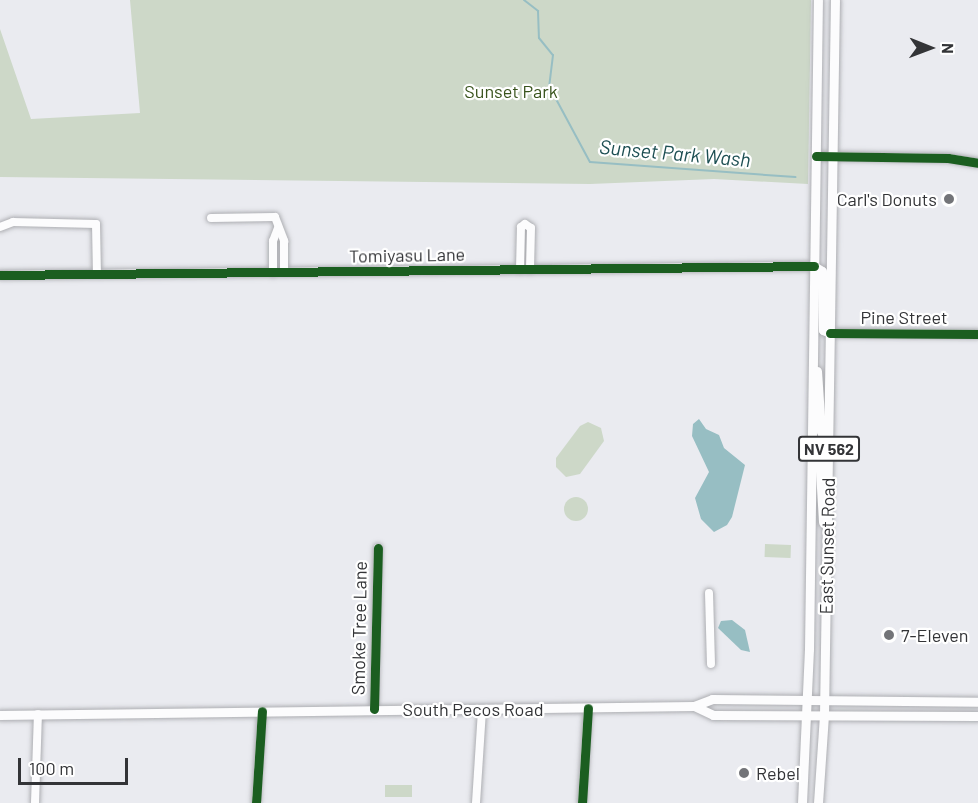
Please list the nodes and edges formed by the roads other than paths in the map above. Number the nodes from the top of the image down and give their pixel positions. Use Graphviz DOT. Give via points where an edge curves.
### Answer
graph roads {
  1 [pos="818,0"];
  2 [pos="835,0"];
  3 [pos="816,156"];
  4 [pos="833,157"];
  5 [pos="978,163"];
  6 [pos="211,218"];
  7 [pos="0,227"];
  8 [pos="278,228"];
  9 [pos="814,266"];
  10 [pos="520,270"];
  11 [pos="530,270"];
  12 [pos="273,273"];
  13 [pos="284,273"];
  14 [pos="97,274"];
  15 [pos="0,275"];
  16 [pos="814,333"];
  17 [pos="831,333"];
  18 [pos="978,334"];
  19 [pos="812,442"];
  20 [pos="829,442"];
  21 [pos="827,533"];
  22 [pos="378,548"];
  23 [pos="709,593"];
  24 [pos="711,664"];
  25 [pos="808,700"];
  26 [pos="824,700"];
  27 [pos="978,702"];
  28 [pos="694,706"];
  29 [pos="588,708"];
  30 [pos="482,709"];
  31 [pos="374,710"];
  32 [pos="262,711"];
  33 [pos="38,714"];
  34 [pos="807,714"];
  35 [pos="824,714"];
  36 [pos="0,715"];
  37 [pos="978,716"];
  38 [pos="35,803"];
  39 [pos="256,803"];
  40 [pos="476,803"];
  41 [pos="582,803"];
  42 [pos="802,803"];
  43 [pos="818,803"];
  1 -- 3 [label="main road, East Sunset Road / NV 562"];
  2 -- 4 [label="main road, East Sunset Road / NV 562"];
  3 -- 4 [label="street"];
  3 -- 9 [label="main road, East Sunset Road / NV 562"];
  4 -- 5 [label="street" via="948,158"];
  4 -- 17 [label="main road, East Sunset Road / NV 562"];
  6 -- 8 [label="street" via="275,217"];
  7 -- 14 [label="street" via="13,222 96,224"];
  8 -- 12 [label="street" via="273,241"];
  8 -- 13 [label="street" via="284,241"];
  9 -- 11 [label="street, Tomiyasu Lane"];
  9 -- 16 [label="main road, East Sunset Road / NV 562"];
  9 -- 17 [label="main road" via="822,271 823,330"];
  10 -- 11 [label="street, Tomiyasu Lane"];
  10 -- 11 [label="street" via="521,227 525,224 531,228"];
  10 -- 13 [label="street, Tomiyasu Lane"];
  12 -- 13 [label="street, Tomiyasu Lane"];
  12 -- 14 [label="street, Tomiyasu Lane"];
  14 -- 15 [label="street, Tomiyasu Lane"];
  16 -- 19 [label="main road, East Sunset Road / NV 562"];
  16 -- 20 [label="main road" via="821,431 825,442"];
  17 -- 18 [label="street, Pine Street"];
  17 -- 20 [label="main road, East Sunset Road / NV 562"];
  19 -- 21 [label="main road" via="819,454 819,501"];
  19 -- 25 [label="main road, East Sunset Road / NV 562"];
  20 -- 21 [label="main road, East Sunset Road / NV 562"];
  21 -- 26 [label="main road, East Sunset Road / NV 562"];
  22 -- 31 [label="street, Smoke Tree Lane"];
  23 -- 24 [label="street"];
  25 -- 26 [label="main road, South Pecos Road"];
  25 -- 28 [label="main road, South Pecos Road" via="712,699"];
  25 -- 34 [label="main road, East Sunset Road / NV 562"];
  26 -- 27 [label="main road, South Pecos Road"];
  26 -- 35 [label="main road, East Sunset Road / NV 562"];
  28 -- 29 [label="main road, South Pecos Road"];
  28 -- 34 [label="main road, South Pecos Road" via="712,715"];
  29 -- 30 [label="main road, South Pecos Road"];
  29 -- 41 [label="street"];
  30 -- 31 [label="main road, South Pecos Road"];
  30 -- 40 [label="street"];
  31 -- 32 [label="main road, South Pecos Road"];
  32 -- 33 [label="main road, South Pecos Road"];
  32 -- 39 [label="street"];
  33 -- 36 [label="main road, South Pecos Road"];
  33 -- 38 [label="street"];
  34 -- 35 [label="main road, South Pecos Road"];
  34 -- 42 [label="main road, East Sunset Road / NV 562"];
  35 -- 37 [label="main road, South Pecos Road"];
  35 -- 43 [label="main road, East Sunset Road / NV 562"];
}
